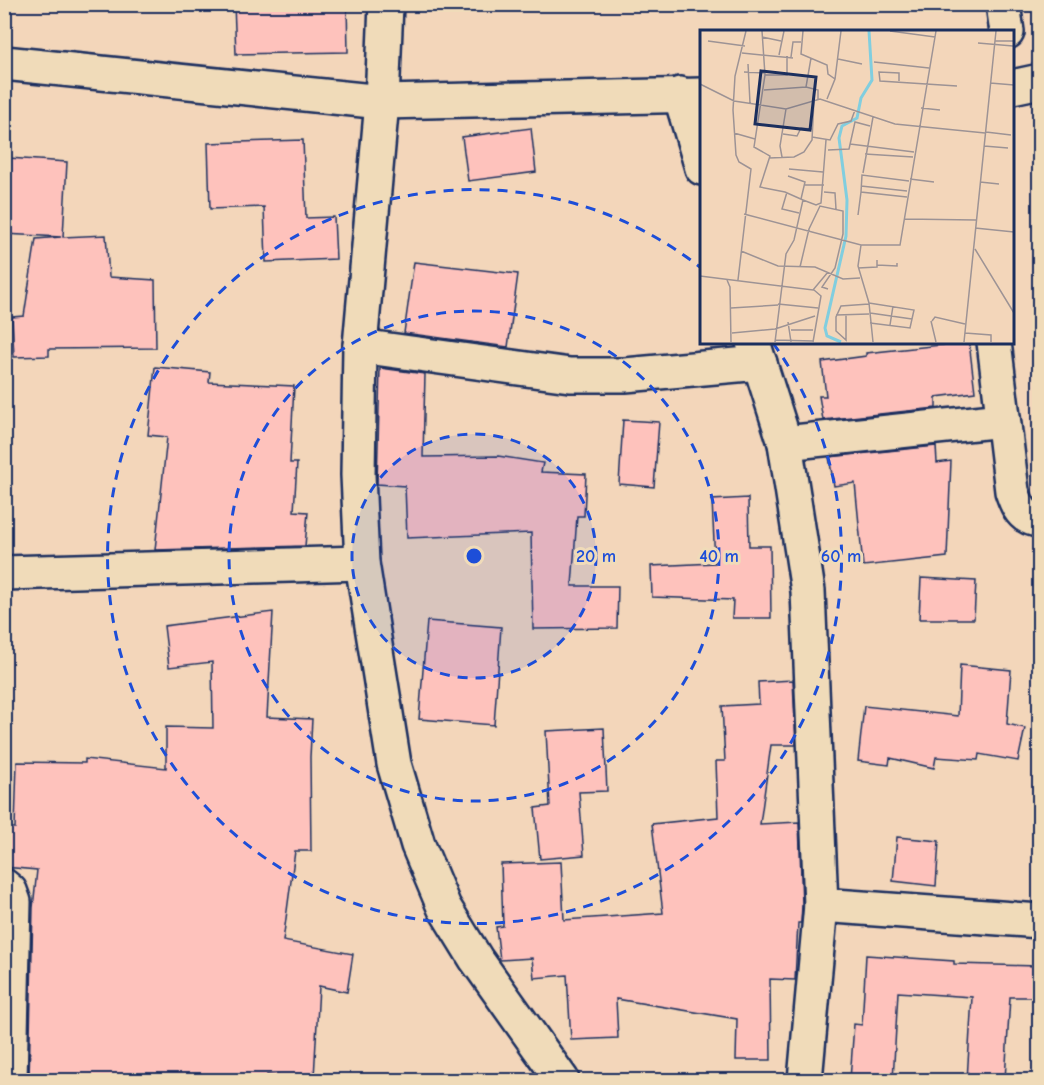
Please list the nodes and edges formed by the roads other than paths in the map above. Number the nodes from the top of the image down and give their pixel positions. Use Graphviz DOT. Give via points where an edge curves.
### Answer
graph roads {
  1 [pos="386,4"];
  2 [pos="1004,4"];
  3 [pos="1007,30"];
  4 [pos="4,63"];
  5 [pos="1040,81"];
  6 [pos="1014,87"];
  7 [pos="691,95"];
  8 [pos="382,102"];
  9 [pos="700,155"];
  10 [pos="994,344"];
  11 [pos="360,346"];
  12 [pos="757,352"];
  13 [pos="1003,420"];
  14 [pos="785,442"];
  15 [pos="1040,520"];
  16 [pos="362,563"];
  17 [pos="4,573"];
  18 [pos="4,886"];
  19 [pos="821,905"];
  20 [pos="1040,921"];
  21 [pos="10,1080"];
  22 [pos="562,1080"];
  23 [pos="805,1080"];
  1 -- 8 [label="street"];
  2 -- 3 [label="street"];
  4 -- 8 [label="street"];
  5 -- 6 [label="street"];
  7 -- 8 [label="street"];
  7 -- 9 [label="street"];
  8 -- 11 [label="street"];
  10 -- 13 [label="street"];
  11 -- 12 [label="street" via="570,375 626,375"];
  11 -- 16 [label="street" via="357,475"];
  12 -- 14 [label="street"];
  13 -- 14 [label="street"];
  13 -- 15 [label="street" via="1012,491 1021,512"];
  14 -- 19 [label="street" via="808,591"];
  16 -- 17 [label="street"];
  16 -- 22 [label="street" via="394,764 418,845 449,915"];
  18 -- 21 [label="street" via="14,902"];
  19 -- 20 [label="street"];
  19 -- 23 [label="street"];
}
